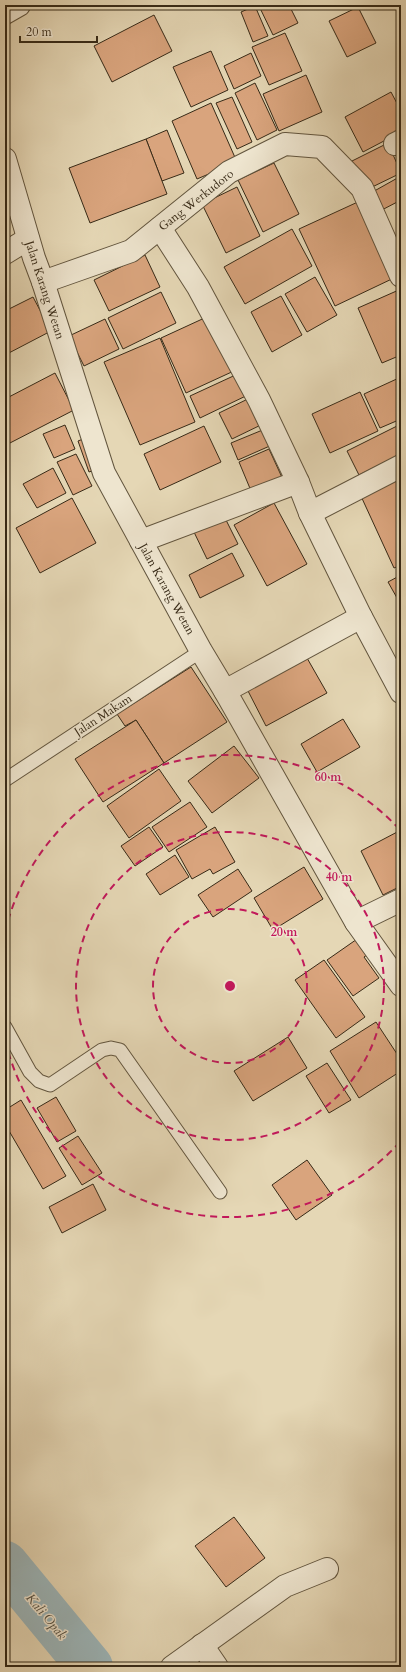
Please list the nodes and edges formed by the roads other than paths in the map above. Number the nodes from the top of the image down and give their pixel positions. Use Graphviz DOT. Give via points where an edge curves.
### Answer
graph roads {
  1 [pos="19,5"];
  2 [pos="5,13"];
  3 [pos="5,159"];
  4 [pos="160,228"];
  5 [pos="28,240"];
  6 [pos="5,253"];
  7 [pos="401,276"];
  8 [pos="43,282"];
  9 [pos="401,466"];
  10 [pos="298,482"];
  11 [pos="310,513"];
  12 [pos="141,541"];
  13 [pos="361,617"];
  14 [pos="201,650"];
  15 [pos="225,690"];
  16 [pos="401,692"];
  17 [pos="5,780"];
  18 [pos="401,900"];
  19 [pos="356,922"];
  20 [pos="401,985"];
  21 [pos="5,1027"];
  22 [pos="220,1192"];
  23 [pos="327,1569"];
  24 [pos="202,1645"];
  25 [pos="172,1667"];
  26 [pos="217,1667"];
  1 -- 2 [label="street"];
  3 -- 5 [label="street, Jalan Karang Wetan"];
  4 -- 7 [label="street, Gang Werkudoro" via="229,172 285,144 322,147 362,188"];
  4 -- 8 [label="street, Gang Werkudoro" via="131,251"];
  4 -- 10 [label="street" via="210,308 259,400"];
  5 -- 6 [label="street"];
  5 -- 8 [label="street, Jalan Karang Wetan"];
  8 -- 12 [label="street, Jalan Karang Wetan" via="104,474"];
  9 -- 11 [label="street"];
  10 -- 11 [label="street"];
  10 -- 12 [label="street"];
  11 -- 13 [label="street"];
  12 -- 14 [label="street, Jalan Karang Wetan"];
  13 -- 15 [label="street"];
  13 -- 16 [label="street"];
  14 -- 15 [label="street, Jalan Karang Wetan"];
  14 -- 17 [label="lane, Jalan Makam"];
  15 -- 19 [label="street, Jalan Karang Wetan"];
  18 -- 19 [label="street"];
  19 -- 20 [label="street, Jalan Karang Wetan"];
  21 -- 22 [label="lane" via="30,1072 38,1081 50,1085 102,1050 120,1050"];
  23 -- 24 [label="street" via="285,1586"];
  24 -- 25 [label="street"];
  24 -- 26 [label="street"];
}
